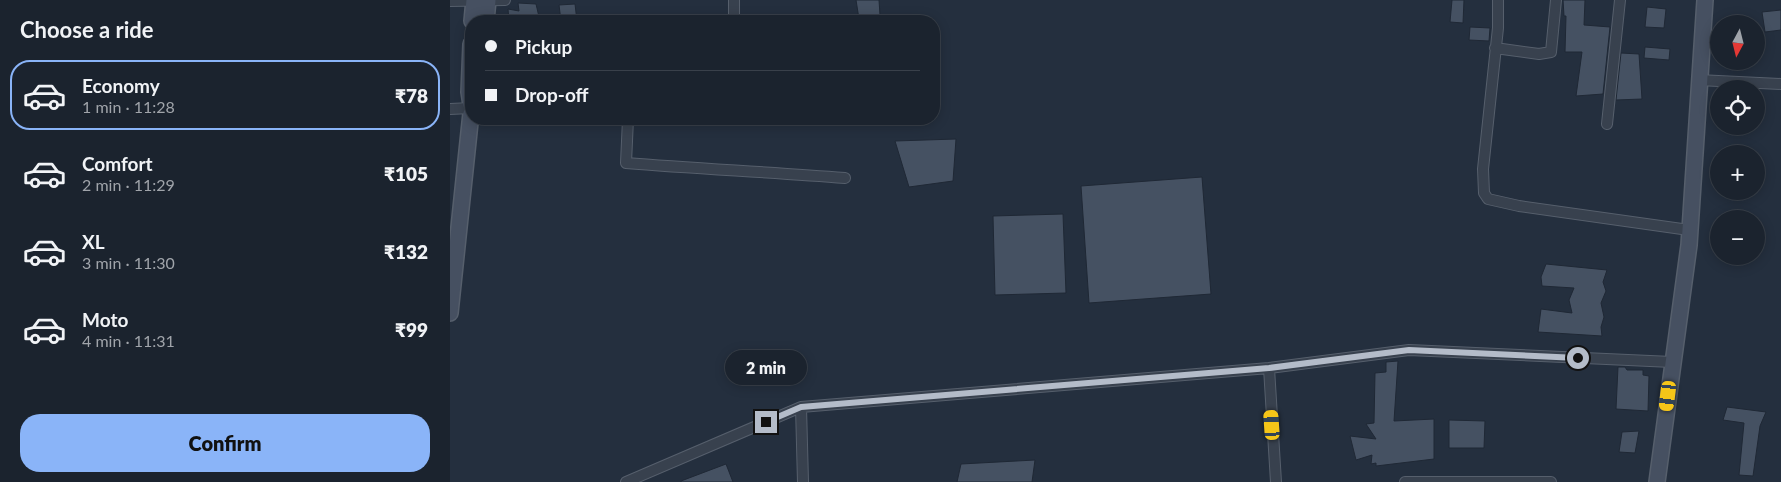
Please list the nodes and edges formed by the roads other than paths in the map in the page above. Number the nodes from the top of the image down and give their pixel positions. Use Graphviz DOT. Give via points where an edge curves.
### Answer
graph roads {
  1 [pos="505,0"];
  2 [pos="734,0"];
  3 [pos="1498,0"];
  4 [pos="1556,0"];
  5 [pos="1620,0"];
  6 [pos="1705,0"];
  7 [pos="450,1"];
  8 [pos="481,1"];
  9 [pos="475,15"];
  10 [pos="484,15"];
  11 [pos="734,15"];
  12 [pos="1495,48"];
  13 [pos="1698,80"];
  14 [pos="1781,84"];
  15 [pos="465,108"];
  16 [pos="450,109"];
  17 [pos="1607,124"];
  18 [pos="470,125"];
  19 [pos="628,125"];
  20 [pos="845,178"];
  21 [pos="1689,230"];
  22 [pos="450,314"];
  23 [pos="1672,362"];
  24 [pos="1269,368"];
  25 [pos="801,407"];
  26 [pos="626,482"];
  27 [pos="803,482"];
  28 [pos="1276,482"];
  29 [pos="1405,482"];
  30 [pos="1551,482"];
  31 [pos="1657,482"];
  1 -- 8 [label="street"];
  2 -- 11 [label="street"];
  3 -- 12 [label="street"];
  4 -- 12 [label="street" via="1551,52 1539,54"];
  5 -- 17 [label="street"];
  6 -- 13 [label="street"];
  7 -- 8 [label="street"];
  8 -- 9 [label="street"];
  8 -- 10 [label="street"];
  12 -- 21 [label="street" via="1483,169 1484,193 1488,199"];
  13 -- 14 [label="street"];
  13 -- 21 [label="street"];
  15 -- 16 [label="street"];
  18 -- 22 [label="street"];
  19 -- 20 [label="street" via="626,163"];
  21 -- 23 [label="street"];
  23 -- 24 [label="street" via="1409,350"];
  23 -- 31 [label="street"];
  24 -- 25 [label="street"];
  24 -- 28 [label="street"];
  25 -- 26 [label="street"];
  25 -- 27 [label="street"];
  29 -- 30 [label="street"];
}
